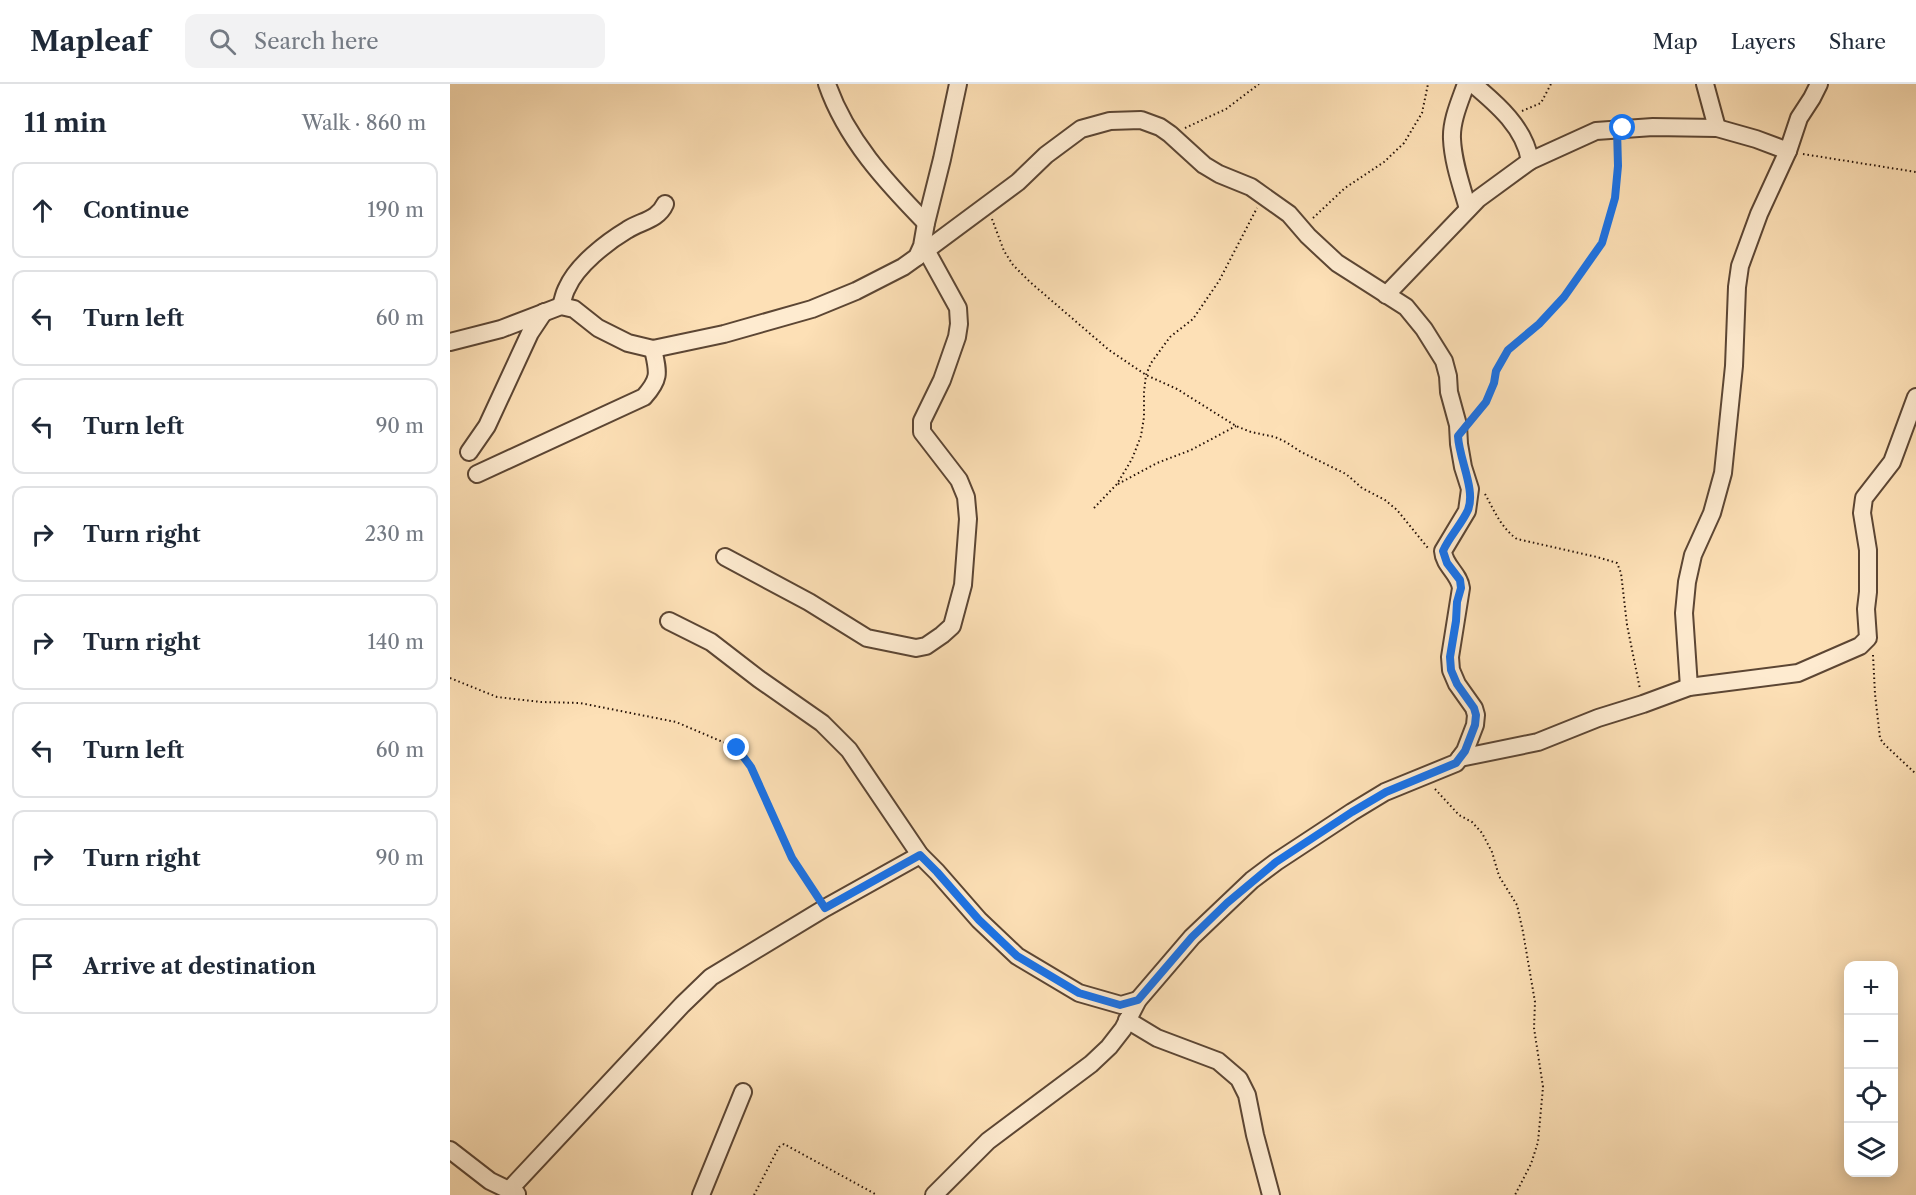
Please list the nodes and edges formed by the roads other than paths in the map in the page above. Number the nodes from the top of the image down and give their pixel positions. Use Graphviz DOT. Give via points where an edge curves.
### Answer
graph roads {
  1 [pos="827,84"];
  2 [pos="958,84"];
  3 [pos="1466,84"];
  4 [pos="1473,84"];
  5 [pos="1706,84"];
  6 [pos="1819,84"];
  7 [pos="1717,128"];
  8 [pos="1788,151"];
  9 [pos="1530,161"];
  10 [pos="665,204"];
  11 [pos="1468,209"];
  12 [pos="926,223"];
  13 [pos="921,253"];
  14 [pos="1386,295"];
  15 [pos="561,306"];
  16 [pos="545,311"];
  17 [pos="450,342"];
  18 [pos="653,349"];
  19 [pos="1916,397"];
  20 [pos="469,452"];
  21 [pos="477,474"];
  22 [pos="725,557"];
  23 [pos="669,621"];
  24 [pos="1689,687"];
  25 [pos="1460,758"];
  26 [pos="920,855"];
  27 [pos="1138,1000"];
  28 [pos="1127,1020"];
  29 [pos="743,1092"];
  30 [pos="450,1150"];
  31 [pos="514,1192"];
  32 [pos="701,1195"];
  33 [pos="934,1195"];
  34 [pos="1271,1195"];
  1 -- 12 [label="street" via="844,124 886,183"];
  2 -- 12 [label="street"];
  3 -- 11 [label="street" via="1452,139"];
  4 -- 9 [label="street" via="1520,133"];
  5 -- 7 [label="street"];
  6 -- 8 [label="street" via="1798,118"];
  7 -- 8 [label="street"];
  7 -- 9 [label="street" via="1596,131"];
  8 -- 24 [label="street" via="1740,266 1723,473 1687,582 1684,613"];
  9 -- 11 [label="street"];
  10 -- 15 [label="street" via="654,217 630,228 585,263 567,288"];
  11 -- 14 [label="street"];
  12 -- 13 [label="street"];
  13 -- 14 [label="street" via="1018,182 1081,129 1110,121 1142,120 1170,134 1204,165 1264,196 1289,214 1337,263"];
  13 -- 18 [label="street" via="903,267 812,309"];
  13 -- 22 [label="street" via="958,308 960,324 942,380 922,421 922,432 959,480 966,497 963,585 952,626 926,646 916,648 867,638"];
  14 -- 25 [label="street" via="1406,307 1444,361 1470,489 1467,511 1443,556 1460,580 1461,588 1451,670 1476,715"];
  15 -- 16 [label="street"];
  15 -- 18 [label="street" via="574,309 628,343"];
  16 -- 17 [label="street" via="501,329"];
  16 -- 20 [label="street" via="530,333 487,426"];
  18 -- 21 [label="street" via="658,371 655,385 644,398"];
  19 -- 24 [label="street" via="1892,462 1864,498 1868,638 1798,673"];
  23 -- 26 [label="street" via="711,642 822,723 849,750"];
  24 -- 25 [label="street" via="1538,742"];
  25 -- 27 [label="street" via="1368,802 1268,868 1192,937"];
  26 -- 27 [label="street" via="1017,956 1079,993 1120,1005"];
  26 -- 31 [label="street" via="711,977 681,1005"];
  27 -- 28 [label="street"];
  28 -- 33 [label="street" via="1109,1047 1091,1064 988,1141"];
  28 -- 34 [label="street" via="1157,1038 1218,1061 1239,1079 1247,1095"];
  29 -- 32 [label="street"];
  30 -- 31 [label="street" via="484,1177"];
}
